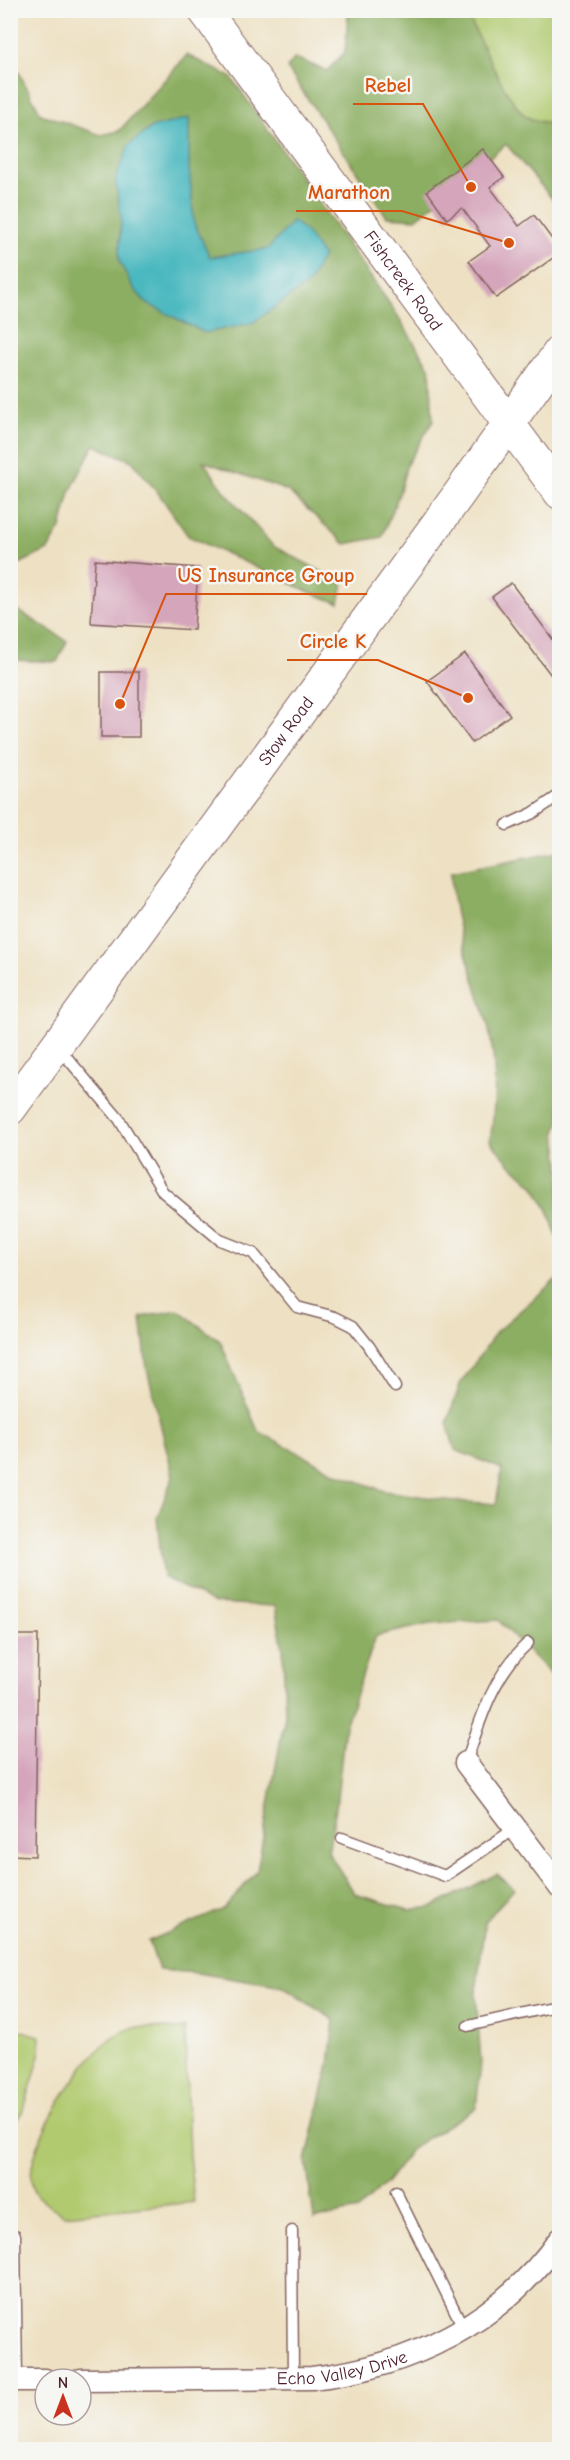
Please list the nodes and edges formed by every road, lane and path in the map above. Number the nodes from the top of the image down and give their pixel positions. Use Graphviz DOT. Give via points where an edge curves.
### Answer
graph roads {
  1 [pos="204,10"];
  2 [pos="560,351"];
  3 [pos="509,422"];
  4 [pos="560,493"];
  5 [pos="560,795"];
  6 [pos="507,825"];
  7 [pos="58,1046"];
  8 [pos="10,1109"];
  9 [pos="395,1387"];
  10 [pos="528,1643"];
  11 [pos="466,1763"];
  12 [pos="516,1828"];
  13 [pos="342,1838"];
  14 [pos="560,1887"];
  15 [pos="560,2006"];
  16 [pos="468,2026"];
  17 [pos="396,2192"];
  18 [pos="292,2231"];
  19 [pos="15,2235"];
  20 [pos="560,2240"];
  21 [pos="464,2330"];
  22 [pos="293,2378"];
  23 [pos="14,2380"];
  24 [pos="33,2380"];
  25 [pos="93,2380"];
  1 -- 3 [label="street, Fishcreek Road"];
  2 -- 3 [label="street, Stow Road"];
  3 -- 4 [label="street, Fishcreek Road"];
  3 -- 7 [label="street, Stow Road"];
  5 -- 6 [label="lane"];
  7 -- 8 [label="street, Stow Road"];
  7 -- 9 [label="lane" via="119,1119 163,1191 220,1240 253,1253 297,1307 353,1326"];
  10 -- 11 [label="lane" via="486,1701"];
  11 -- 12 [label="street"];
  12 -- 13 [label="lane" via="445,1876"];
  12 -- 14 [label="street"];
  15 -- 16 [label="lane"];
  17 -- 21 [label="lane"];
  18 -- 22 [label="lane"];
  19 -- 23 [label="lane"];
  20 -- 21 [label="street, Echo Valley Drive" via="509,2296"];
  21 -- 22 [label="street, Echo Valley Drive" via="387,2364 339,2375"];
  22 -- 25 [label="street, Echo Valley Drive"];
  23 -- 24 [label="street"];
}
